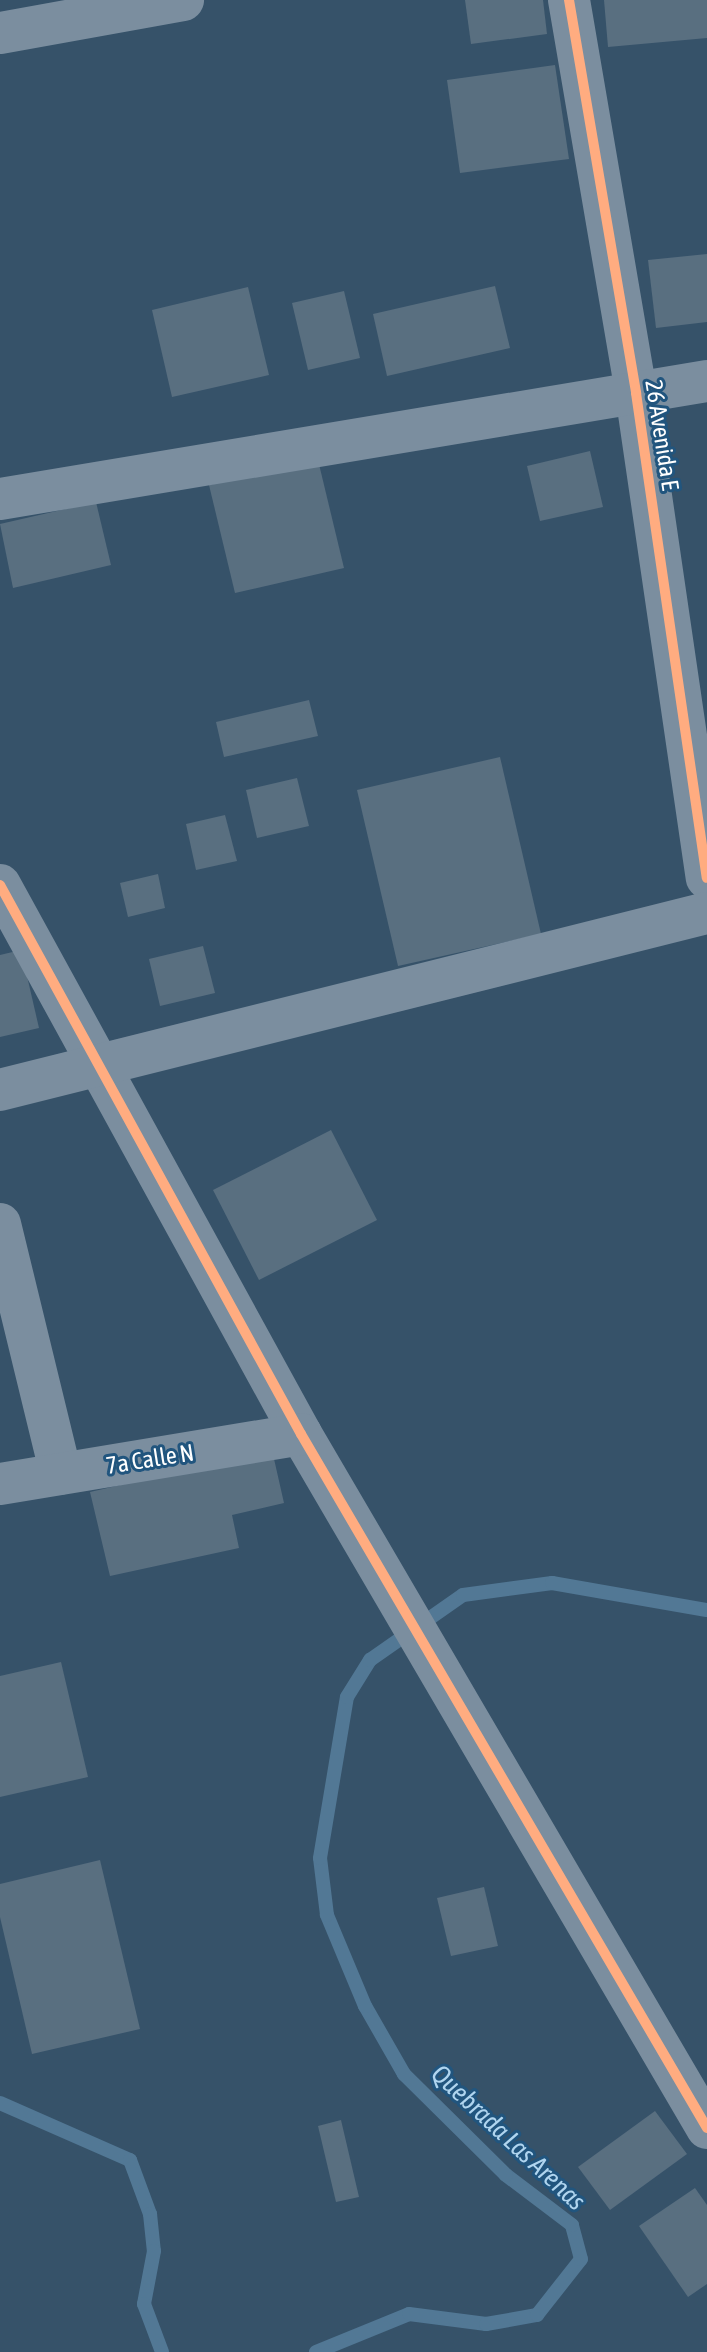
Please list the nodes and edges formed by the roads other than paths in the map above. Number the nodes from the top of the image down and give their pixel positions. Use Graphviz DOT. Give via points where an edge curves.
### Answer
graph roads {
  1 [pos="183,0"];
  2 [pos="569,0"];
  3 [pos="0,33"];
  4 [pos="707,381"];
  5 [pos="636,393"];
  6 [pos="0,499"];
  7 [pos="707,878"];
  8 [pos="0,885"];
  9 [pos="707,913"];
  10 [pos="99,1066"];
  11 [pos="0,1090"];
  12 [pos="0,1224"];
  13 [pos="301,1434"];
  14 [pos="61,1474"];
  15 [pos="0,1484"];
  16 [pos="692,2068"];
  17 [pos="707,2128"];
  1 -- 3 [label="street"];
  2 -- 5 [label="street, 26 Avenida E"];
  4 -- 5 [label="street"];
  5 -- 6 [label="street"];
  5 -- 7 [label="street, 26 Avenida E"];
  8 -- 10 [label="street"];
  9 -- 10 [label="street"];
  10 -- 11 [label="street"];
  10 -- 13 [label="street"];
  12 -- 14 [label="street"];
  13 -- 14 [label="street, 7a Calle N"];
  13 -- 16 [label="street" via="438,1670"];
  14 -- 15 [label="street, 7a Calle N"];
  16 -- 17 [label="street"];
}
